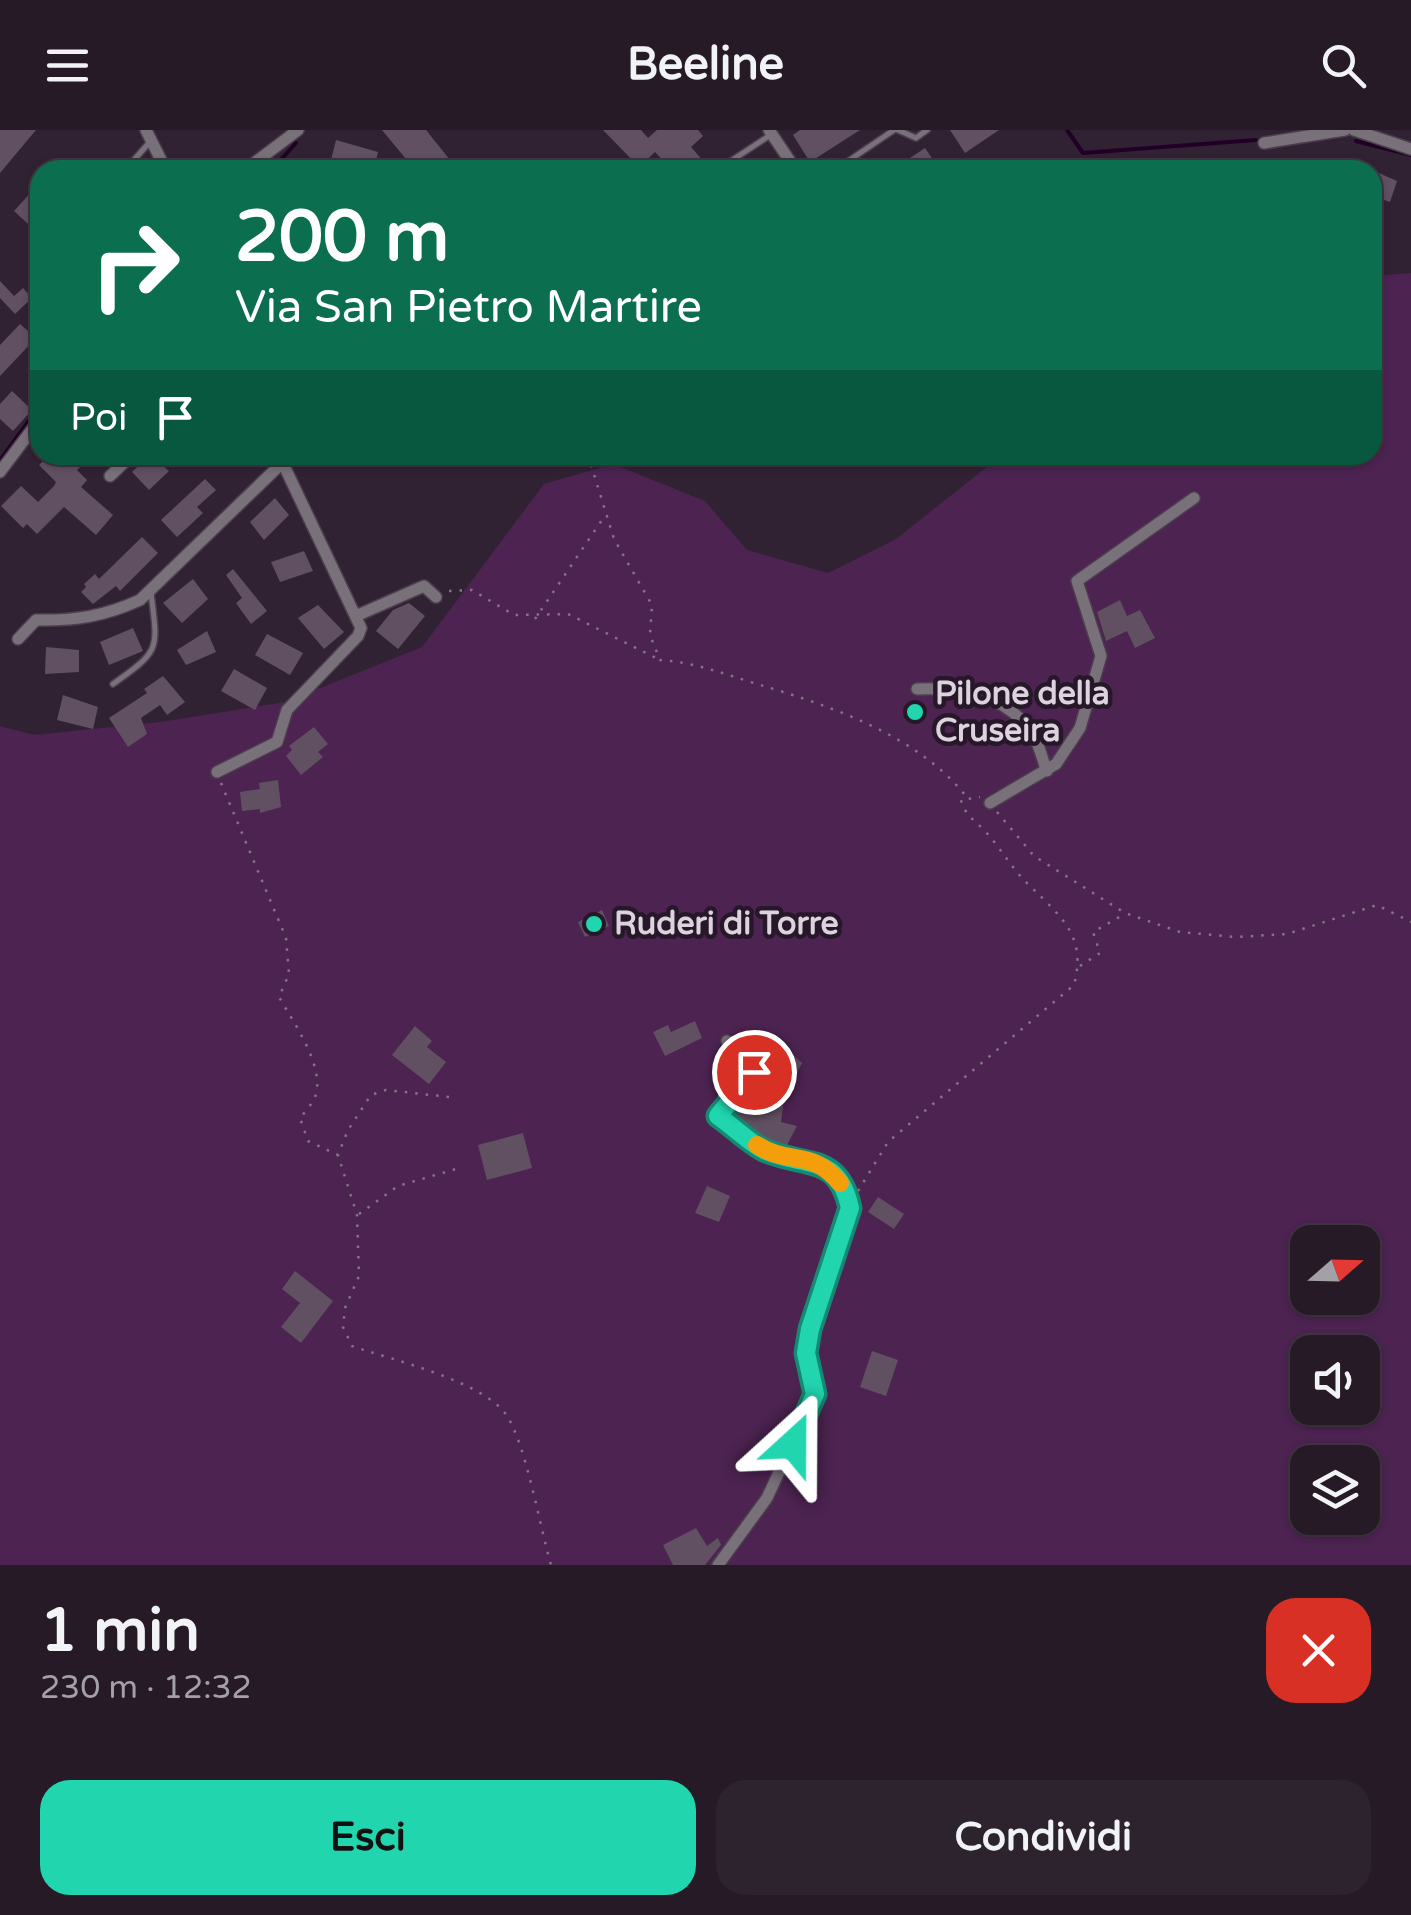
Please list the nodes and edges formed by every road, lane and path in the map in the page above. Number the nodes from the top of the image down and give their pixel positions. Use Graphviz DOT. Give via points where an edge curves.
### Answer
graph roads {
  1 [pos="298,130"];
  2 [pos="896,130"];
  3 [pos="928,130"];
  4 [pos="1345,130"];
  5 [pos="1354,130"];
  6 [pos="770,132"];
  7 [pos="149,136"];
  8 [pos="1264,144"];
  9 [pos="1411,149"];
  10 [pos="131,160"];
  11 [pos="161,160"];
  12 [pos="259,160"];
  13 [pos="731,160"];
  14 [pos="789,160"];
  15 [pos="850,160"];
  16 [pos="30,433"];
  17 [pos="122,465"];
  18 [pos="274,465"];
  19 [pos="283,465"];
  20 [pos="591,465"];
  21 [pos="0,472"];
  22 [pos="110,476"];
  23 [pos="1194,498"];
  24 [pos="605,516"];
  25 [pos="151,590"];
  26 [pos="436,597"];
  27 [pos="539,612"];
  28 [pos="358,616"];
  29 [pos="535,619"];
  30 [pos="18,639"];
  31 [pos="660,660"];
  32 [pos="113,684"];
  33 [pos="917,688"];
  34 [pos="1047,770"];
  35 [pos="217,772"];
  36 [pos="966,796"];
  37 [pos="990,803"];
  38 [pos="1125,913"];
  39 [pos="1411,922"];
  40 [pos="1079,967"];
  41 [pos="727,1041"];
  42 [pos="449,1097"];
  43 [pos="338,1155"];
  44 [pos="456,1169"];
  45 [pos="850,1208"];
  46 [pos="357,1215"];
  47 [pos="551,1565"];
  48 [pos="718,1565"];
  1 -- 12 [label="street"];
  2 -- 3 [label="lane" via="916,138"];
  2 -- 15 [label="lane"];
  4 -- 8 [label="street"];
  5 -- 9 [label="street"];
  6 -- 13 [label="lane"];
  6 -- 14 [label="street"];
  7 -- 10 [label="lane"];
  7 -- 11 [label="street"];
  16 -- 21 [label="street"];
  17 -- 22 [label="street"];
  18 -- 25 [label="street"];
  19 -- 28 [label="street"];
  20 -- 24 [label="path"];
  23 -- 34 [label="street" via="1077,581 1101,656 1080,728"];
  24 -- 27 [label="path"];
  24 -- 31 [label="path" via="652,605 650,635"];
  25 -- 30 [label="street" via="111,613 36,620"];
  25 -- 32 [label="lane" via="154,650"];
  26 -- 27 [label="path" via="472,590 514,615"];
  26 -- 28 [label="street" via="424,586"];
  27 -- 29 [label="path"];
  27 -- 31 [label="path" via="568,614"];
  28 -- 35 [label="street" via="358,636 287,710 277,742"];
  31 -- 36 [label="path" via="702,666 832,706 935,765"];
  33 -- 34 [label="street" via="955,687 992,697 1032,733"];
  34 -- 37 [label="street"];
  35 -- 43 [label="path" via="286,938 289,974 279,996 317,1080 315,1097 300,1118 308,1141"];
  36 -- 37 [label="path"];
  36 -- 40 [label="path" via="960,800 964,813 1063,914"];
  37 -- 38 [label="path" via="1034,856"];
  38 -- 39 [label="path" via="1180,932 1236,937 1287,934 1378,905"];
  38 -- 40 [label="path" via="1093,932 1100,953"];
  40 -- 45 [label="path" via="1074,985 888,1142"];
  41 -- 45 [label="street" via="754,1072 718,1116 761,1149 816,1160 846,1190"];
  42 -- 43 [label="path" via="386,1090 371,1095"];
  43 -- 46 [label="path"];
  44 -- 46 [label="path" via="398,1186"];
  45 -- 48 [label="street" via="810,1329 806,1353 815,1394 767,1498"];
  46 -- 47 [label="path" via="359,1276 343,1326 352,1346 475,1390 506,1414"];
}
